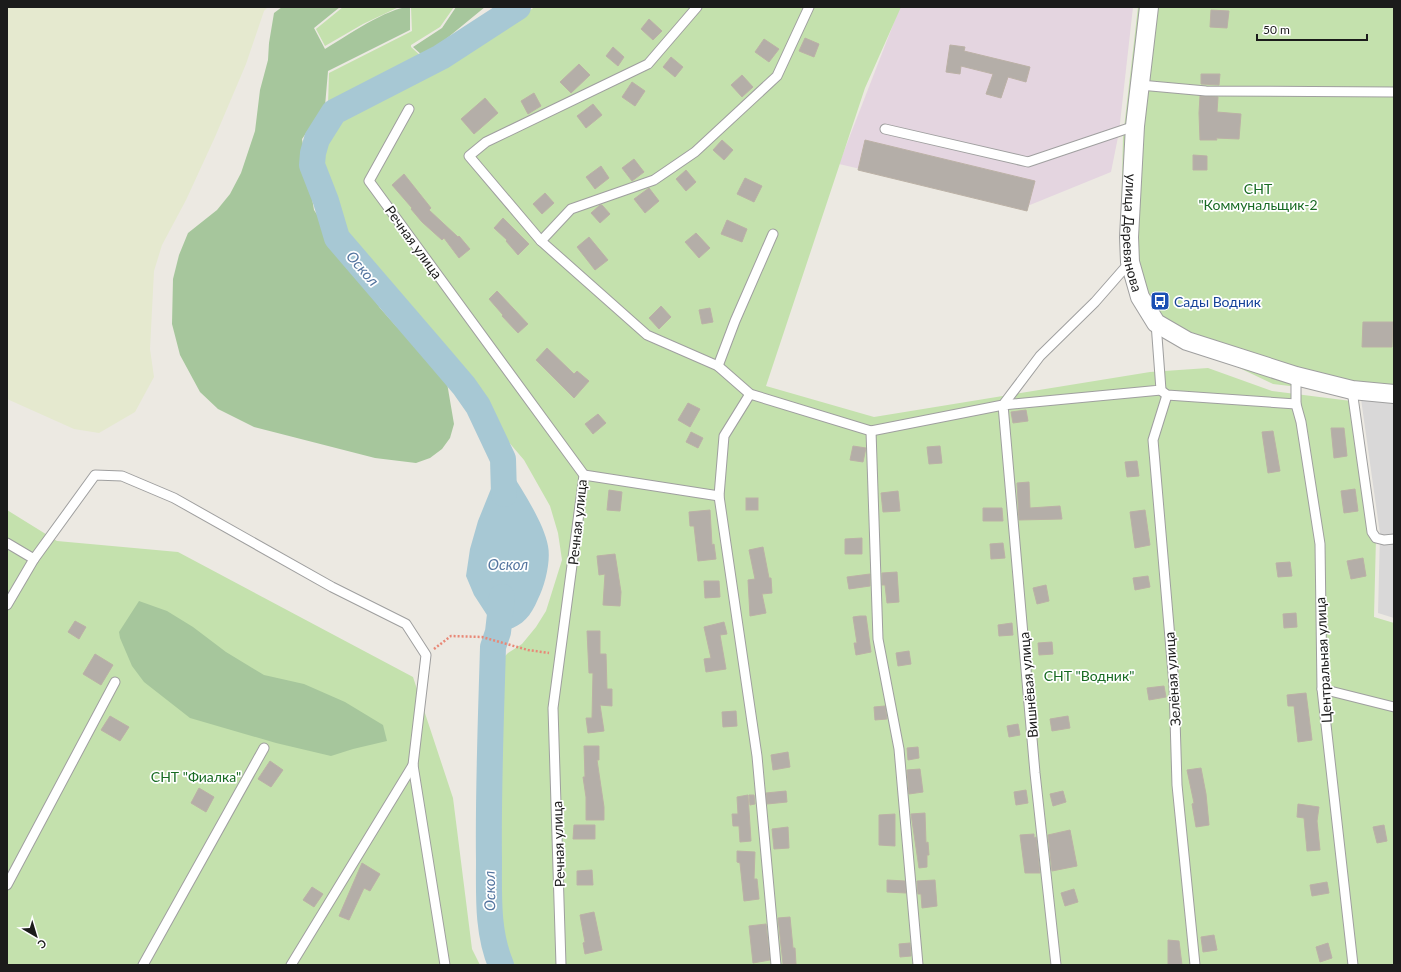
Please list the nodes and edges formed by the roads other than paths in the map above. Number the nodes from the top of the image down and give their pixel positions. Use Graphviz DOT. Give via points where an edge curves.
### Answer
graph roads {
  1 [pos="697,7"];
  2 [pos="809,7"];
  3 [pos="1149,7"];
  4 [pos="1140,85"];
  5 [pos="1394,92"];
  6 [pos="409,109"];
  7 [pos="1136,126"];
  8 [pos="885,129"];
  9 [pos="773,234"];
  10 [pos="541,241"];
  11 [pos="1130,262"];
  12 [pos="1156,323"];
  13 [pos="718,366"];
  14 [pos="1296,376"];
  15 [pos="1352,390"];
  16 [pos="1164,392"];
  17 [pos="750,394"];
  18 [pos="1394,394"];
  19 [pos="1296,404"];
  20 [pos="1003,405"];
  21 [pos="871,430"];
  22 [pos="584,475"];
  23 [pos="719,496"];
  24 [pos="1394,539"];
  25 [pos="7,543"];
  26 [pos="34,559"];
  27 [pos="7,605"];
  28 [pos="115,682"];
  29 [pos="1322,689"];
  30 [pos="1394,708"];
  31 [pos="264,748"];
  32 [pos="413,765"];
  33 [pos="7,885"];
  34 [pos="143,965"];
  35 [pos="291,965"];
  36 [pos="446,965"];
  37 [pos="562,965"];
  38 [pos="776,965"];
  39 [pos="918,965"];
  40 [pos="1056,965"];
  41 [pos="1195,965"];
  42 [pos="1353,965"];
  1 -- 10 [label="lane" via="648,64 486,142 469,156"];
  2 -- 10 [label="lane" via="777,76 695,152 654,180 571,210"];
  3 -- 4 [label="street, улица Деревянова"];
  4 -- 5 [label="lane" via="1206,91"];
  4 -- 7 [label="street, улица Деревянова"];
  6 -- 22 [label="lane, Речная улица" via="370,181"];
  7 -- 8 [label="lane" via="1028,162"];
  7 -- 11 [label="street, улица Деревянова" via="1129,237"];
  9 -- 13 [label="lane"];
  10 -- 13 [label="lane" via="648,335"];
  11 -- 12 [label="street, улица Деревянова" via="1140,297"];
  11 -- 20 [label="lane" via="1095,302 1040,356"];
  12 -- 14 [label="street, улица Деревянова" via="1187,340"];
  12 -- 16 [label="lane"];
  13 -- 17 [label="lane"];
  14 -- 15 [label="street, улица Деревянова"];
  14 -- 19 [label="lane, Центральная улица"];
  15 -- 18 [label="street, улица Деревянова"];
  15 -- 24 [label="lane" via="1372,532 1376,538"];
  16 -- 19 [label="lane"];
  16 -- 20 [label="lane"];
  16 -- 41 [label="lane, Зелёная улица" via="1153,440 1174,685 1177,785"];
  17 -- 21 [label="lane"];
  17 -- 23 [label="lane" via="724,436"];
  19 -- 29 [label="lane, Центральная улица" via="1320,544"];
  20 -- 21 [label="lane"];
  20 -- 40 [label="lane, Вишнёвая улица" via="1035,773"];
  21 -- 39 [label="lane" via="878,638 899,749"];
  22 -- 23 [label="lane"];
  22 -- 37 [label="lane, Речная улица" via="553,708"];
  23 -- 38 [label="lane" via="757,756"];
  25 -- 26 [label="lane"];
  26 -- 27 [label="lane"];
  26 -- 32 [label="lane" via="96,475 122,476 174,498 332,587 406,624 426,655"];
  28 -- 33 [label="lane"];
  29 -- 30 [label="lane"];
  29 -- 42 [label="lane, Центральная улица"];
  31 -- 34 [label="lane"];
  32 -- 35 [label="lane"];
  32 -- 36 [label="lane"];
}
